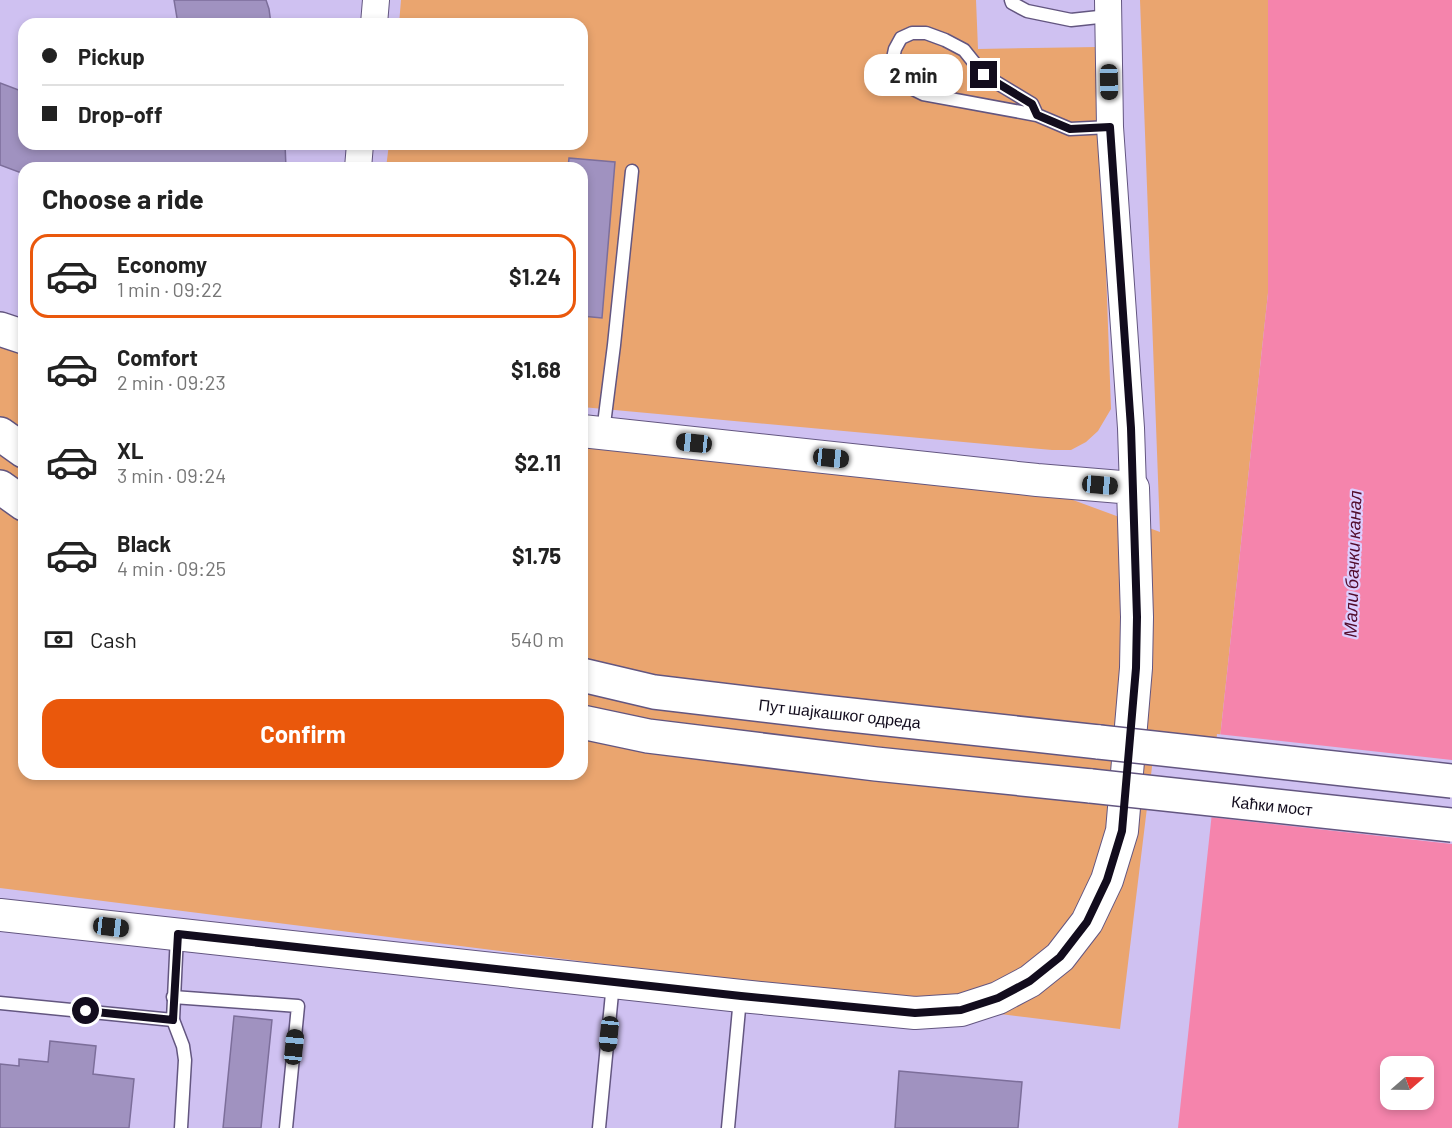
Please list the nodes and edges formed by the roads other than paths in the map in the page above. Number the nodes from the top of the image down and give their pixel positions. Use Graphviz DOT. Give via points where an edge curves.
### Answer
graph roads {
  1 [pos="376,0"];
  2 [pos="1011,0"];
  3 [pos="1108,8"];
  4 [pos="374,18"];
  5 [pos="1037,115"];
  6 [pos="1110,127"];
  7 [pos="632,171"];
  8 [pos="0,329"];
  9 [pos="18,335"];
  10 [pos="592,432"];
  11 [pos="0,434"];
  12 [pos="18,447"];
  13 [pos="0,487"];
  14 [pos="1133,488"];
  15 [pos="18,500"];
  16 [pos="0,503"];
  17 [pos="18,504"];
  18 [pos="588,676"];
  19 [pos="588,723"];
  20 [pos="1452,781"];
  21 [pos="1452,825"];
  22 [pos="0,915"];
  23 [pos="178,934"];
  24 [pos="614,982"];
  25 [pos="741,996"];
  26 [pos="173,997"];
  27 [pos="0,1003"];
  28 [pos="173,1020"];
  29 [pos="181,1128"];
  30 [pos="286,1128"];
  31 [pos="599,1128"];
  32 [pos="728,1128"];
  1 -- 4 [label="street"];
  2 -- 3 [label="lane" via="1027,11 1071,20"];
  3 -- 6 [label="street"];
  5 -- 5 [label="lane" via="1032,104 984,75 964,50 945,40 912,33 901,38 895,49 892,63 897,74 905,85 923,94"];
  5 -- 6 [label="lane" via="1070,129"];
  6 -- 14 [label="street"];
  7 -- 10 [label="lane" via="615,333"];
  8 -- 9 [label="main road"];
  10 -- 14 [label="street"];
  11 -- 12 [label="main road"];
  13 -- 15 [label="main road"];
  14 -- 25 [label="street" via="1137,638 1122,831 1107,880 1087,922 1060,957 1030,981 998,998 961,1010 915,1013"];
  16 -- 17 [label="main road"];
  18 -- 20 [label="main road, Пут шајкашког одреда, bridge" via="654,692"];
  19 -- 21 [label="main road, Каћки мост, bridge" via="648,736 876,764"];
  22 -- 23 [label="street"];
  23 -- 24 [label="street"];
  23 -- 26 [label="lane"];
  24 -- 25 [label="street"];
  24 -- 31 [label="lane"];
  25 -- 32 [label="lane"];
  26 -- 28 [label="lane"];
  26 -- 30 [label="lane" via="298,1006"];
  27 -- 28 [label="lane"];
  28 -- 29 [label="lane" via="186,1060"];
}
